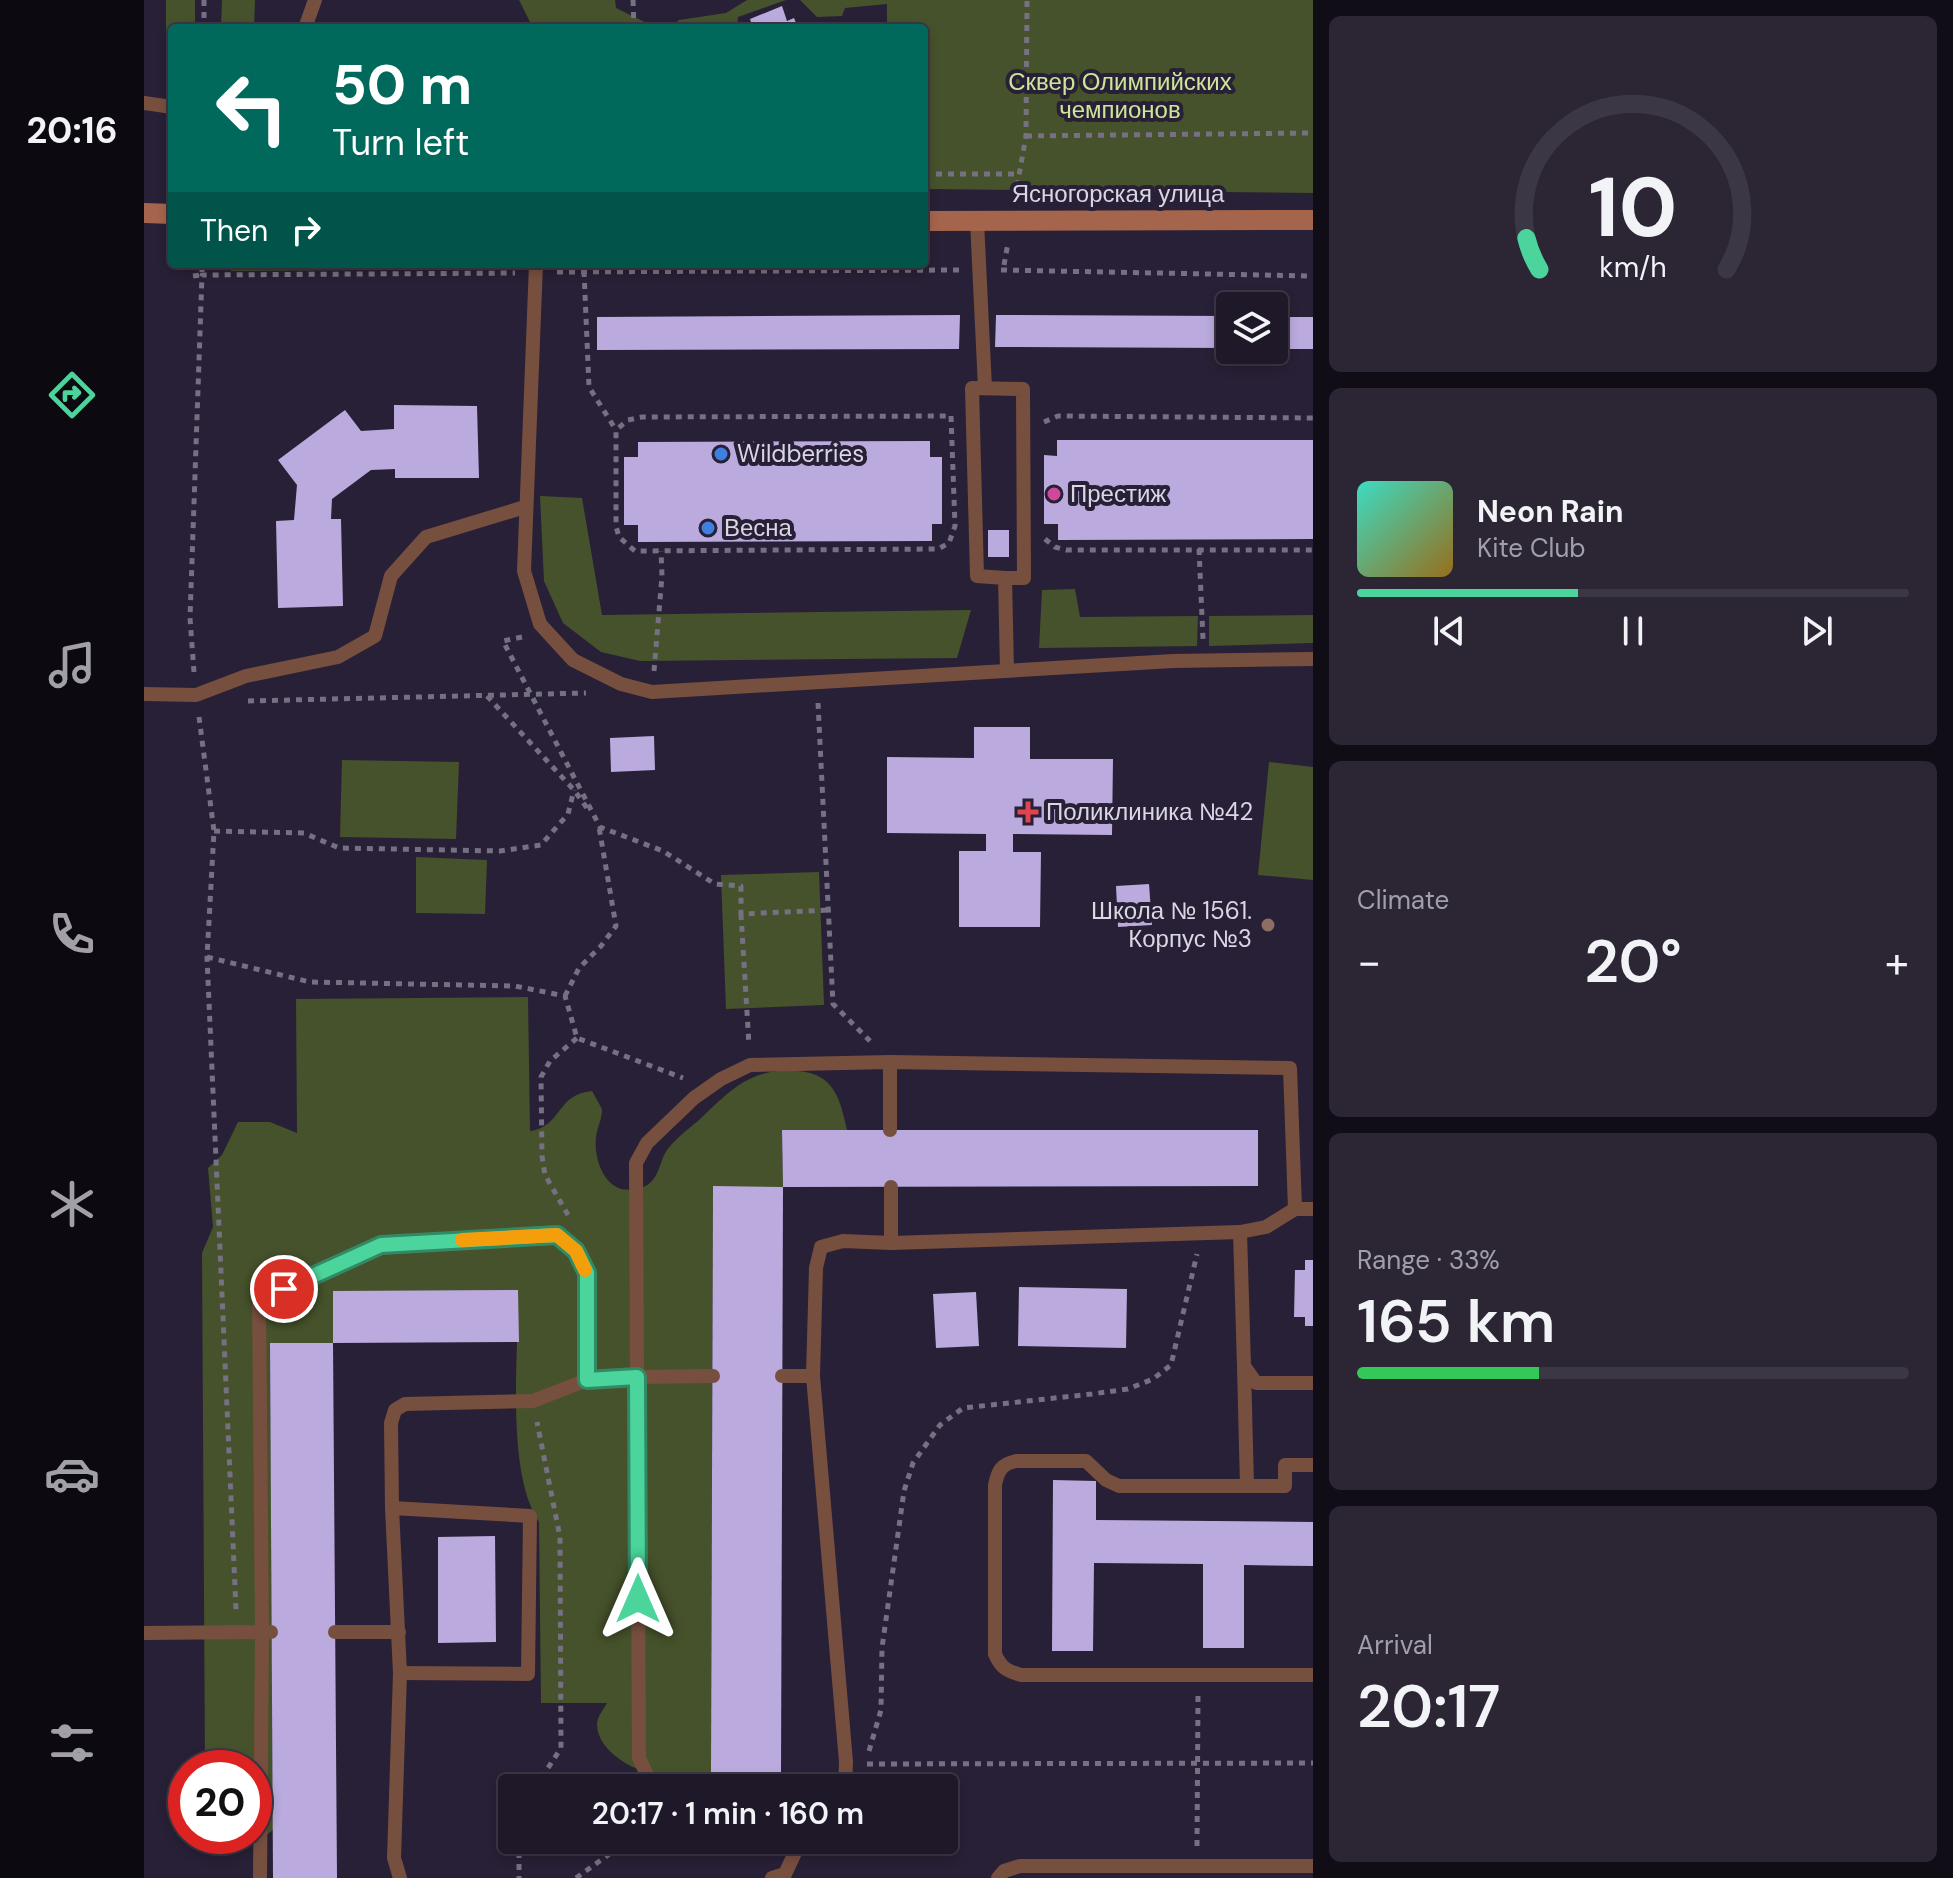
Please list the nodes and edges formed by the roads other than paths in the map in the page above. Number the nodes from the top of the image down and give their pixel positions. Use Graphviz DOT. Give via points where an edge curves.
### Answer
graph roads {
  1 [pos="315,0"];
  2 [pos="306,24"];
  3 [pos="144,103"];
  4 [pos="168,106"];
  5 [pos="144,213"];
  6 [pos="168,214"];
  7 [pos="1313,220"];
  8 [pos="928,221"];
  9 [pos="977,221"];
  10 [pos="536,269"];
  11 [pos="985,388"];
  12 [pos="525,507"];
  13 [pos="1005,578"];
  14 [pos="1313,659"];
  15 [pos="1007,670"];
  16 [pos="144,694"];
  17 [pos="890,1062"];
  18 [pos="890,1130"];
  19 [pos="891,1187"];
  20 [pos="1295,1209"];
  21 [pos="1313,1209"];
  22 [pos="1240,1232"];
  23 [pos="891,1243"];
  24 [pos="1244,1366"];
  25 [pos="713,1376"];
  26 [pos="782,1376"];
  27 [pos="813,1376"];
  28 [pos="637,1377"];
  29 [pos="587,1380"];
  30 [pos="1313,1383"];
  31 [pos="1313,1465"];
  32 [pos="1247,1486"];
  33 [pos="392,1508"];
  34 [pos="267,1632"];
  35 [pos="335,1632"];
  36 [pos="399,1632"];
  37 [pos="144,1633"];
  38 [pos="400,1673"];
  39 [pos="1313,1675"];
  40 [pos="647,1774"];
  41 [pos="846,1774"];
  42 [pos="794,1854"];
  43 [pos="1313,1866"];
  44 [pos="260,1878"];
  45 [pos="400,1878"];
  46 [pos="772,1878"];
  47 [pos="998,1878"];
  1 -- 2 [label="lane"];
  3 -- 4 [label="lane"];
  5 -- 6 [label="main road"];
  7 -- 9 [label="main road, Ясногорская улица"];
  8 -- 9 [label="main road, Ясногорская улица"];
  9 -- 11 [label="lane"];
  10 -- 12 [label="lane"];
  11 -- 13 [label="lane" via="972,388 977,576"];
  11 -- 13 [label="lane" via="1023,389 1024,578"];
  12 -- 15 [label="lane" via="524,571 540,624 573,660 621,684 652,692"];
  12 -- 16 [label="lane" via="426,537 391,576 375,636 338,657 246,676 196,695"];
  13 -- 15 [label="lane"];
  14 -- 15 [label="lane"];
  17 -- 18 [label="lane"];
  17 -- 20 [label="lane" via="1290,1068"];
  17 -- 28 [label="lane" via="750,1065 694,1098 647,1143 636,1163"];
  19 -- 23 [label="lane"];
  20 -- 21 [label="lane"];
  20 -- 22 [label="lane" via="1266,1227"];
  22 -- 23 [label="lane"];
  22 -- 24 [label="lane"];
  23 -- 27 [label="lane" via="843,1241 821,1247"];
  24 -- 30 [label="lane" via="1256,1383"];
  24 -- 32 [label="lane"];
  25 -- 28 [label="lane"];
  26 -- 27 [label="lane"];
  27 -- 41 [label="lane"];
  28 -- 29 [label="lane"];
  28 -- 40 [label="lane" via="639,1758"];
  29 -- 33 [label="lane" via="533,1401 405,1404 395,1410"];
  29 -- 34 [label="lane" via="587,1273 576,1251 557,1235 381,1245 259,1300"];
  31 -- 32 [label="lane" via="1285,1465 1285,1486"];
  32 -- 39 [label="lane" via="1119,1486 1086,1461 1006,1463 997,1472 995,1654 1006,1671 1021,1675"];
  33 -- 36 [label="lane"];
  33 -- 38 [label="lane" via="530,1516 528,1674"];
  34 -- 37 [label="lane"];
  34 -- 44 [label="lane"];
  35 -- 36 [label="lane"];
  36 -- 38 [label="lane"];
  38 -- 45 [label="lane" via="394,1858"];
  42 -- 46 [label="lane" via="785,1874"];
  43 -- 47 [label="lane" via="1020,1866"];
}
